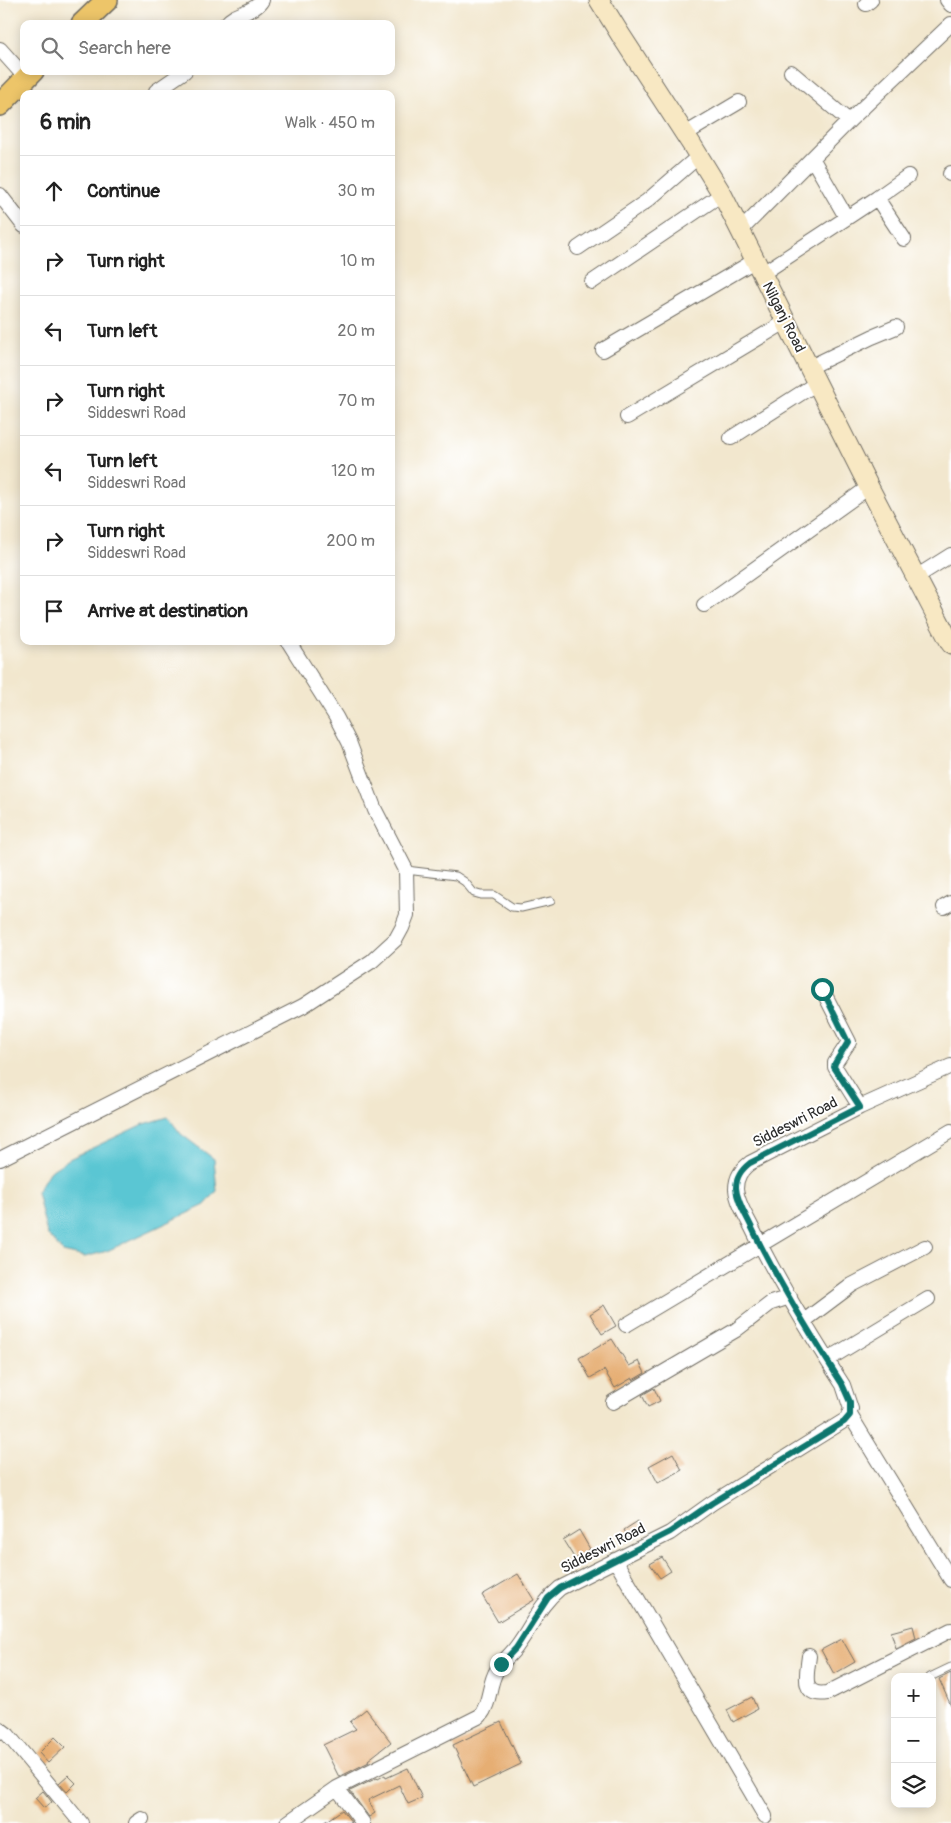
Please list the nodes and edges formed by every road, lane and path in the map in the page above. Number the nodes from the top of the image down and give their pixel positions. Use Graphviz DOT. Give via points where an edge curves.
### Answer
graph roads {
  1 [pos="107,0"];
  2 [pos="262,0"];
  3 [pos="599,0"];
  4 [pos="947,0"];
  5 [pos="951,5"];
  6 [pos="86,20"];
  7 [pos="230,20"];
  8 [pos="951,24"];
  9 [pos="0,49"];
  10 [pos="20,67"];
  11 [pos="791,72"];
  12 [pos="29,75"];
  13 [pos="179,75"];
  14 [pos="157,90"];
  15 [pos="740,102"];
  16 [pos="0,105"];
  17 [pos="849,121"];
  18 [pos="685,134"];
  19 [pos="699,156"];
  20 [pos="812,158"];
  21 [pos="908,176"];
  22 [pos="722,194"];
  23 [pos="0,195"];
  24 [pos="877,198"];
  25 [pos="846,217"];
  26 [pos="20,221"];
  27 [pos="741,230"];
  28 [pos="904,239"];
  29 [pos="578,248"];
  30 [pos="759,267"];
  31 [pos="592,282"];
  32 [pos="787,321"];
  33 [pos="896,328"];
  34 [pos="603,350"];
  35 [pos="814,375"];
  36 [pos="627,416"];
  37 [pos="731,438"];
  38 [pos="869,487"];
  39 [pos="951,555"];
  40 [pos="916,577"];
  41 [pos="704,605"];
  42 [pos="951,644"];
  43 [pos="290,645"];
  44 [pos="406,870"];
  45 [pos="550,901"];
  46 [pos="822,989"];
  47 [pos="951,1066"];
  48 [pos="860,1107"];
  49 [pos="951,1131"];
  50 [pos="0,1159"];
  51 [pos="760,1246"];
  52 [pos="925,1247"];
  53 [pos="790,1297"];
  54 [pos="928,1299"];
  55 [pos="804,1321"];
  56 [pos="626,1325"];
  57 [pos="827,1360"];
  58 [pos="613,1402"];
  59 [pos="850,1415"];
  60 [pos="615,1560"];
  61 [pos="951,1580"];
  62 [pos="951,1630"];
  63 [pos="809,1656"];
  64 [pos="951,1667"];
  65 [pos="936,1674"];
  66 [pos="0,1729"];
  67 [pos="337,1788"];
  68 [pos="765,1816"];
  69 [pos="81,1823"];
  70 [pos="288,1823"];
  71 [pos="363,1823"];
  1 -- 6 [label="main road"];
  2 -- 7 [label="street" via="256,7"];
  3 -- 18 [label="street, Nilganj Road"];
  4 -- 5 [label="street"];
  8 -- 17 [label="street"];
  9 -- 10 [label="street"];
  11 -- 17 [label="street"];
  12 -- 16 [label="main road"];
  13 -- 14 [label="street"];
  15 -- 18 [label="street"];
  17 -- 20 [label="street"];
  18 -- 19 [label="street, Nilganj Road"];
  19 -- 22 [label="street, Nilganj Road"];
  19 -- 29 [label="street" via="647,201"];
  20 -- 25 [label="street"];
  20 -- 27 [label="street"];
  21 -- 24 [label="street"];
  22 -- 27 [label="street, Nilganj Road"];
  22 -- 31 [label="street"];
  23 -- 26 [label="street"];
  24 -- 25 [label="street"];
  24 -- 28 [label="street"];
  25 -- 30 [label="street"];
  27 -- 30 [label="street, Nilganj Road"];
  30 -- 32 [label="street, Nilganj Road"];
  30 -- 34 [label="street"];
  32 -- 35 [label="street, Nilganj Road"];
  32 -- 36 [label="street"];
  33 -- 35 [label="street" via="872,336"];
  35 -- 37 [label="street"];
  35 -- 38 [label="street, Nilganj Road"];
  38 -- 40 [label="street, Nilganj Road"];
  38 -- 41 [label="street"];
  39 -- 40 [label="street"];
  40 -- 42 [label="street, Nilganj Road"];
  43 -- 44 [label="street" via="336,718 375,810"];
  44 -- 45 [label="lane" via="456,876 474,892 494,895 512,907"];
  44 -- 50 [label="street" via="407,916 396,939 372,961 303,1006"];
  46 -- 48 [label="street" via="848,1042 834,1067"];
  47 -- 48 [label="street, Siddeswri Road"];
  48 -- 51 [label="street, Siddeswri Road" via="743,1169 737,1179 736,1190"];
  49 -- 51 [label="street"];
  51 -- 53 [label="street, Siddeswri Road"];
  51 -- 56 [label="street"];
  52 -- 55 [label="street" via="852,1285"];
  53 -- 55 [label="street, Siddeswri Road"];
  53 -- 58 [label="street" via="771,1303 736,1330"];
  54 -- 57 [label="street"];
  55 -- 57 [label="street, Siddeswri Road"];
  57 -- 59 [label="street, Siddeswri Road" via="846,1393"];
  59 -- 60 [label="street, Siddeswri Road" via="844,1422 670,1532"];
  59 -- 61 [label="street, Siddeswri Road"];
  60 -- 67 [label="street, Siddeswri Road" via="560,1588 548,1598 516,1648 497,1669 480,1716"];
  60 -- 68 [label="street"];
  62 -- 63 [label="street" via="827,1693 813,1692 808,1687"];
  64 -- 65 [label="lane"];
  66 -- 69 [label="street"];
  67 -- 70 [label="street, Siddeswri Road"];
  67 -- 71 [label="street"];
}
